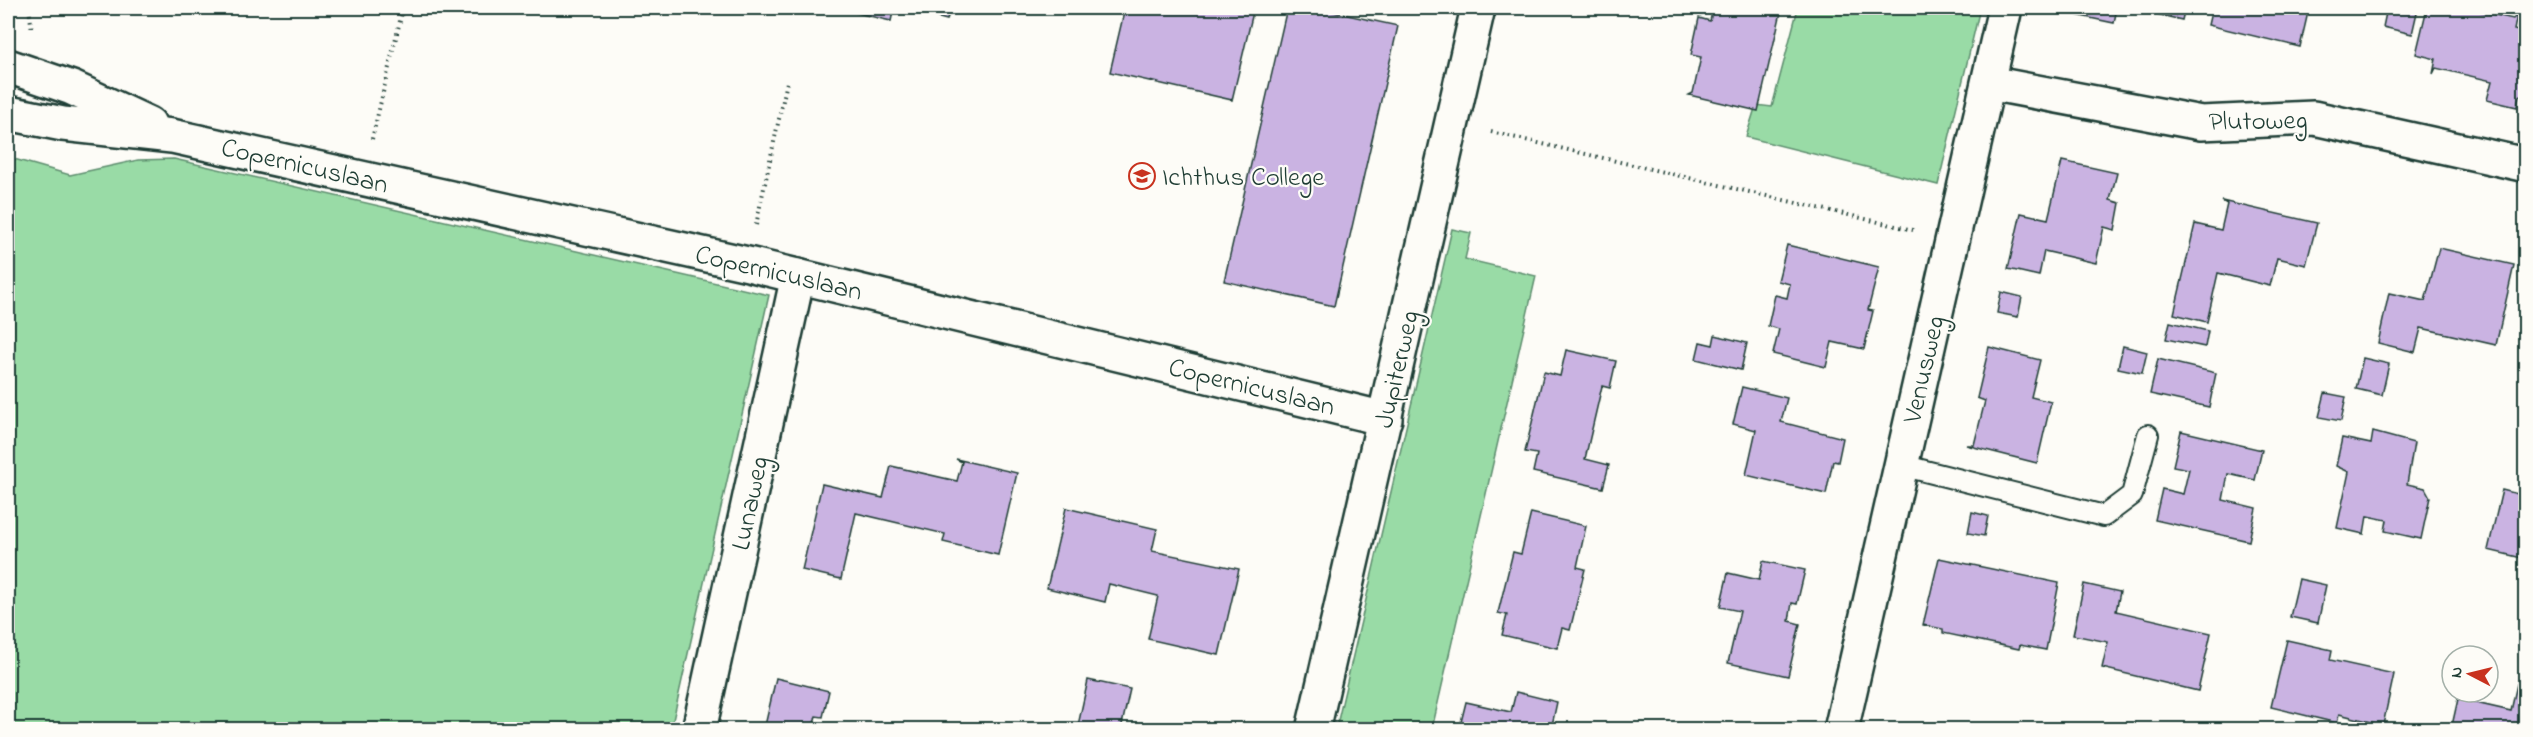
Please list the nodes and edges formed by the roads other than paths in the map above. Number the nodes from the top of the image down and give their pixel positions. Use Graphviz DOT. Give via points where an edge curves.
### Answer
graph roads {
  1 [pos="1478,8"];
  2 [pos="2005,8"];
  3 [pos="8,66"];
  4 [pos="1989,83"];
  5 [pos="8,113"];
  6 [pos="172,135"];
  7 [pos="2526,165"];
  8 [pos="798,276"];
  9 [pos="1384,418"];
  10 [pos="2148,435"];
  11 [pos="1901,465"];
  12 [pos="1847,728"];
  13 [pos="699,729"];
  14 [pos="1313,729"];
  1 -- 9 [label="street, Jupiterweg"];
  2 -- 4 [label="street, Venusweg"];
  3 -- 6 [label="street, Copernicuslaan" via="72,88"];
  4 -- 7 [label="street, Plutoweg" via="2201,123 2314,117"];
  4 -- 11 [label="street, Venusweg"];
  5 -- 6 [label="street, Copernicuslaan" via="63,124"];
  6 -- 8 [label="street, Copernicuslaan"];
  8 -- 9 [label="street, Copernicuslaan"];
  8 -- 13 [label="street, Lunaweg"];
  9 -- 14 [label="street, Jupiterweg"];
  10 -- 11 [label="lane" via="2132,495 2104,516"];
  11 -- 12 [label="street, Venusweg"];
}
